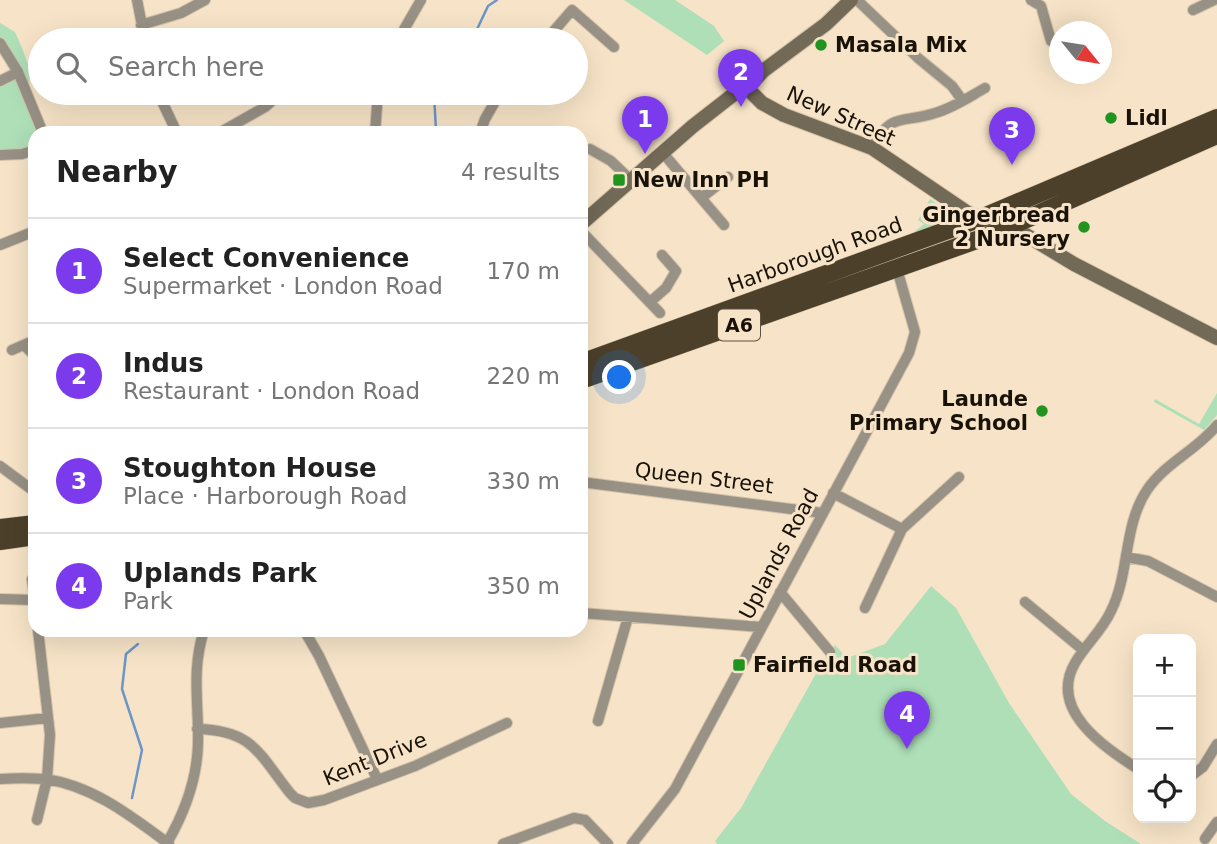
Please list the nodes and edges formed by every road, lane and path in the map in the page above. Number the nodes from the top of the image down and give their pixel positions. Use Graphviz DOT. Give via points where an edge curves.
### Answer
graph roads {
  1 [pos="137,0"];
  2 [pos="205,0"];
  3 [pos="421,0"];
  4 [pos="851,0"];
  5 [pos="856,0"];
  6 [pos="1031,0"];
  7 [pos="1214,0"];
  8 [pos="1193,10"];
  9 [pos="141,25"];
  10 [pos="142,28"];
  11 [pos="405,28"];
  12 [pos="556,28"];
  13 [pos="1049,34"];
  14 [pos="0,43"];
  15 [pos="614,47"];
  16 [pos="18,72"];
  17 [pos="0,81"];
  18 [pos="747,88"];
  19 [pos="985,88"];
  20 [pos="28,96"];
  21 [pos="962,100"];
  22 [pos="32,105"];
  23 [pos="164,105"];
  24 [pos="267,105"];
  25 [pos="377,105"];
  26 [pos="493,105"];
  27 [pos="1217,118"];
  28 [pos="40,126"];
  29 [pos="174,126"];
  30 [pos="231,126"];
  31 [pos="376,126"];
  32 [pos="483,126"];
  33 [pos="1217,135"];
  34 [pos="872,148"];
  35 [pos="590,149"];
  36 [pos="1184,150"];
  37 [pos="28,152"];
  38 [pos="663,153"];
  39 [pos="0,155"];
  40 [pos="1084,169"];
  41 [pos="728,177"];
  42 [pos="631,180"];
  43 [pos="701,198"];
  44 [pos="588,218"];
  45 [pos="995,223"];
  46 [pos="724,225"];
  47 [pos="28,234"];
  48 [pos="588,238"];
  49 [pos="0,245"];
  50 [pos="662,255"];
  51 [pos="897,258"];
  52 [pos="779,292"];
  53 [pos="650,302"];
  54 [pos="660,313"];
  55 [pos="1217,338"];
  56 [pos="28,343"];
  57 [pos="24,345"];
  58 [pos="28,349"];
  59 [pos="12,350"];
  60 [pos="588,360"];
  61 [pos="588,377"];
  62 [pos="1217,425"];
  63 [pos="0,466"];
  64 [pos="959,477"];
  65 [pos="588,483"];
  66 [pos="28,487"];
  67 [pos="833,493"];
  68 [pos="822,513"];
  69 [pos="28,525"];
  70 [pos="0,528"];
  71 [pos="902,529"];
  72 [pos="28,537"];
  73 [pos="0,541"];
  74 [pos="1126,557"];
  75 [pos="780,592"];
  76 [pos="1217,597"];
  77 [pos="0,599"];
  78 [pos="28,601"];
  79 [pos="1025,602"];
  80 [pos="865,608"];
  81 [pos="588,614"];
  82 [pos="628,617"];
  83 [pos="761,627"];
  84 [pos="39,637"];
  85 [pos="202,637"];
  86 [pos="308,637"];
  87 [pos="1083,650"];
  88 [pos="830,652"];
  89 [pos="48,718"];
  90 [pos="598,721"];
  91 [pos="0,723"];
  92 [pos="507,723"];
  93 [pos="197,729"];
  94 [pos="1217,744"];
  95 [pos="1133,765"];
  96 [pos="1196,772"];
  97 [pos="0,779"];
  98 [pos="47,779"];
  99 [pos="377,779"];
  100 [pos="37,820"];
  101 [pos="1217,822"];
  102 [pos="1205,839"];
  103 [pos="168,843"];
  104 [pos="503,844"];
  105 [pos="608,844"];
  106 [pos="632,844"];
  1 -- 9 [label="street"];
  2 -- 9 [label="street"];
  3 -- 11 [label="street"];
  4 -- 18 [label="main road"];
  5 -- 21 [label="street"];
  6 -- 13 [label="street" via="1041,6"];
  7 -- 8 [label="street"];
  9 -- 10 [label="street"];
  12 -- 15 [label="street" via="572,10"];
  14 -- 16 [label="street"];
  16 -- 17 [label="street"];
  16 -- 20 [label="street"];
  18 -- 34 [label="main road, New Street" via="784,115"];
  18 -- 38 [label="main road" via="714,109"];
  19 -- 21 [label="street"];
  21 -- 34 [label="street" via="938,113 890,123"];
  22 -- 28 [label="street"];
  23 -- 29 [label="street"];
  24 -- 30 [label="street"];
  25 -- 31 [label="street"];
  26 -- 32 [label="street"];
  27 -- 40 [label="highway, A6"];
  33 -- 36 [label="highway, A6"];
  34 -- 45 [label="main road, New Street" via="968,213"];
  35 -- 42 [label="street"];
  36 -- 40 [label="highway" via="1092,178"];
  36 -- 45 [label="highway, A6" via="1133,174 1122,174"];
  37 -- 39 [label="street"];
  38 -- 42 [label="main road"];
  38 -- 43 [label="street"];
  40 -- 45 [label="highway, A6"];
  41 -- 43 [label="street"];
  42 -- 44 [label="main road"];
  43 -- 46 [label="street"];
  45 -- 51 [label="highway, A6"];
  45 -- 55 [label="main road, New Street" via="1026,235"];
  47 -- 49 [label="street"];
  48 -- 53 [label="street"];
  50 -- 53 [label="street" via="676,271"];
  51 -- 52 [label="highway, Harborough Road / A6"];
  51 -- 52 [label="highway, A6"];
  51 -- 61 [label="highway, Harborough Road / A6"];
  51 -- 67 [label="street, Uplands Road" via="915,339"];
  52 -- 60 [label="highway, Harborough Road / A6"];
  53 -- 54 [label="street"];
  56 -- 57 [label="street"];
  57 -- 58 [label="street"];
  57 -- 59 [label="street"];
  62 -- 74 [label="street" via="1147,490 1132,519"];
  63 -- 66 [label="street"];
  64 -- 71 [label="street"];
  65 -- 68 [label="street, Queen Street"];
  67 -- 68 [label="street, Uplands Road"];
  67 -- 71 [label="street"];
  68 -- 75 [label="street, Uplands Road"];
  69 -- 70 [label="highway"];
  71 -- 80 [label="street"];
  72 -- 73 [label="highway"];
  74 -- 76 [label="street" via="1148,561"];
  74 -- 87 [label="street" via="1112,611"];
  75 -- 83 [label="street, Uplands Road"];
  75 -- 88 [label="street"];
  77 -- 78 [label="street"];
  79 -- 87 [label="street"];
  81 -- 82 [label="street"];
  82 -- 83 [label="street"];
  82 -- 90 [label="street"];
  83 -- 106 [label="street, Uplands Road" via="675,789"];
  84 -- 89 [label="street"];
  85 -- 93 [label="street" via="194,685"];
  86 -- 99 [label="street"];
  87 -- 95 [label="street" via="1067,684 1070,706 1088,732"];
  89 -- 91 [label="street"];
  89 -- 98 [label="street"];
  92 -- 99 [label="street, Kent Drive"];
  93 -- 99 [label="street, Kent Drive" via="224,730 247,740 290,793 308,803"];
  93 -- 103 [label="street" via="193,781"];
  94 -- 96 [label="street"];
  97 -- 98 [label="street"];
  98 -- 100 [label="street"];
  98 -- 103 [label="street" via="114,804"];
  101 -- 102 [label="street"];
  104 -- 105 [label="street" via="574,818 585,820"];
}
